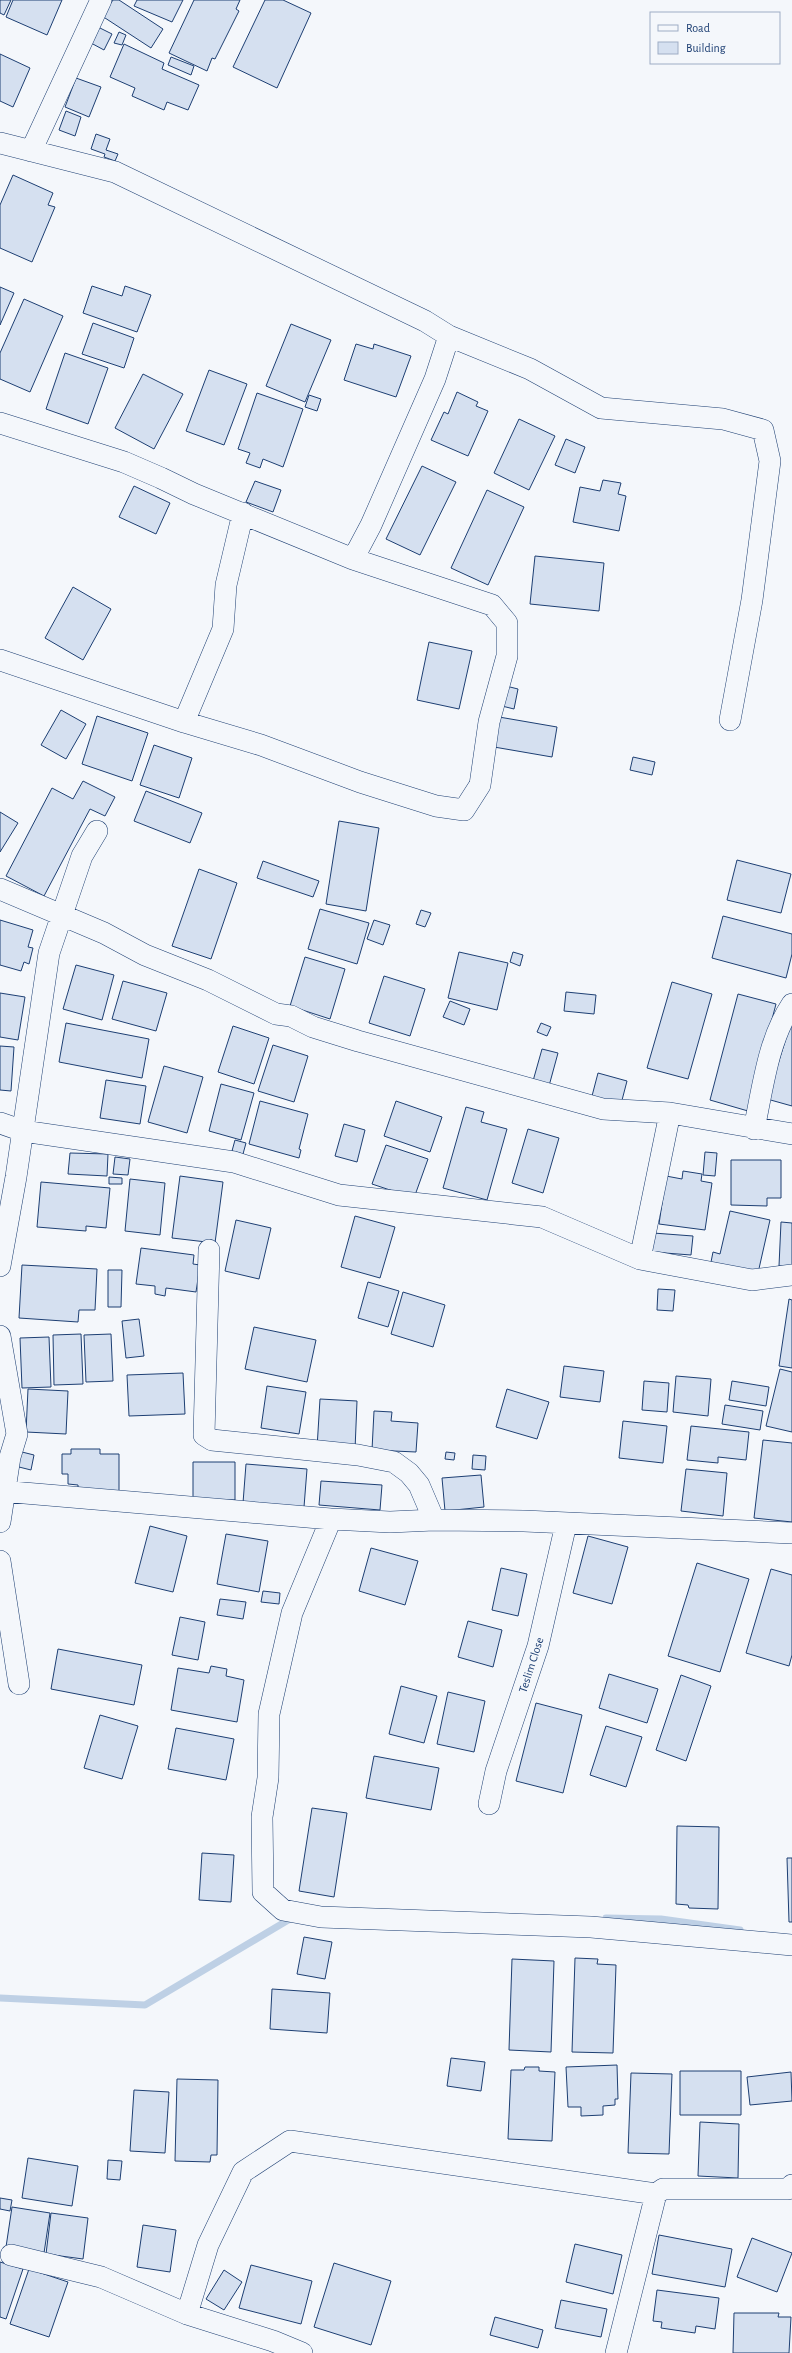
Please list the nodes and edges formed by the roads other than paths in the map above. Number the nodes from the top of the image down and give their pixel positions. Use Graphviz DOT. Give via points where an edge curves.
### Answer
graph roads {
  1 [pos="101,0"];
  2 [pos="0,143"];
  3 [pos="31,151"];
  4 [pos="449,336"];
  5 [pos="1,425"];
  6 [pos="242,513"];
  7 [pos="353,558"];
  8 [pos="0,660"];
  9 [pos="730,720"];
  10 [pos="184,722"];
  11 [pos="97,830"];
  12 [pos="0,889"];
  13 [pos="62,916"];
  14 [pos="792,1004"];
  15 [pos="670,1113"];
  16 [pos="0,1123"];
  17 [pos="754,1129"];
  18 [pos="23,1131"];
  19 [pos="792,1134"];
  20 [pos="210,1250"];
  21 [pos="640,1259"];
  22 [pos="0,1266"];
  23 [pos="792,1275"];
  24 [pos="0,1336"];
  25 [pos="2,1491"];
  26 [pos="331,1519"];
  27 [pos="434,1520"];
  28 [pos="0,1522"];
  29 [pos="566,1524"];
  30 [pos="792,1533"];
  31 [pos="0,1560"];
  32 [pos="19,1684"];
  33 [pos="490,1804"];
  34 [pos="792,1945"];
  35 [pos="792,2185"];
  36 [pos="656,2194"];
  37 [pos="11,2255"];
  38 [pos="187,2314"];
  39 [pos="302,2353"];
  40 [pos="616,2353"];
  1 -- 3 [label="street"];
  2 -- 3 [label="street"];
  3 -- 4 [label="street" via="115,172 425,321"];
  4 -- 7 [label="street" via="435,379 371,525"];
  4 -- 9 [label="street" via="530,369 601,408 723,419 763,430 770,460 752,600"];
  5 -- 6 [label="street" via="124,462"];
  6 -- 7 [label="street"];
  6 -- 10 [label="street" via="226,585 222,629"];
  7 -- 10 [label="street" via="492,605 507,623 507,656 489,722 480,784 464,810 436,806 360,782 261,745"];
  8 -- 10 [label="street"];
  11 -- 13 [label="street" via="82,856"];
  12 -- 13 [label="street"];
  13 -- 15 [label="street" via="104,933 145,955 208,980 276,1014 291,1016 336,1034 603,1109"];
  13 -- 18 [label="street" via="49,952"];
  14 -- 17 [label="street" via="782,1019 770,1057"];
  15 -- 17 [label="street"];
  15 -- 21 [label="street"];
  16 -- 18 [label="street"];
  17 -- 19 [label="street"];
  18 -- 21 [label="street" via="234,1162 339,1195 542,1216"];
  18 -- 22 [label="street"];
  20 -- 27 [label="street" via="204,1435 212,1440 358,1455 394,1462 409,1473 419,1485"];
  21 -- 23 [label="street" via="752,1280"];
  24 -- 25 [label="street" via="17,1434"];
  25 -- 26 [label="street"];
  25 -- 28 [label="street"];
  26 -- 27 [label="street" via="390,1522"];
  26 -- 34 [label="street" via="292,1613 269,1714 268,1778 262,1817 263,1892 283,1910 321,1917 591,1926"];
  27 -- 29 [label="street"];
  29 -- 30 [label="street"];
  29 -- 33 [label="street, Teslim Close" via="538,1646 496,1771"];
  31 -- 32 [label="street"];
  35 -- 36 [label="street" via="788,2189 663,2189"];
  36 -- 38 [label="street" via="290,2141 243,2172 208,2245"];
  36 -- 40 [label="street"];
  37 -- 38 [label="street" via="101,2277"];
  38 -- 39 [label="street" via="273,2341"];
}
